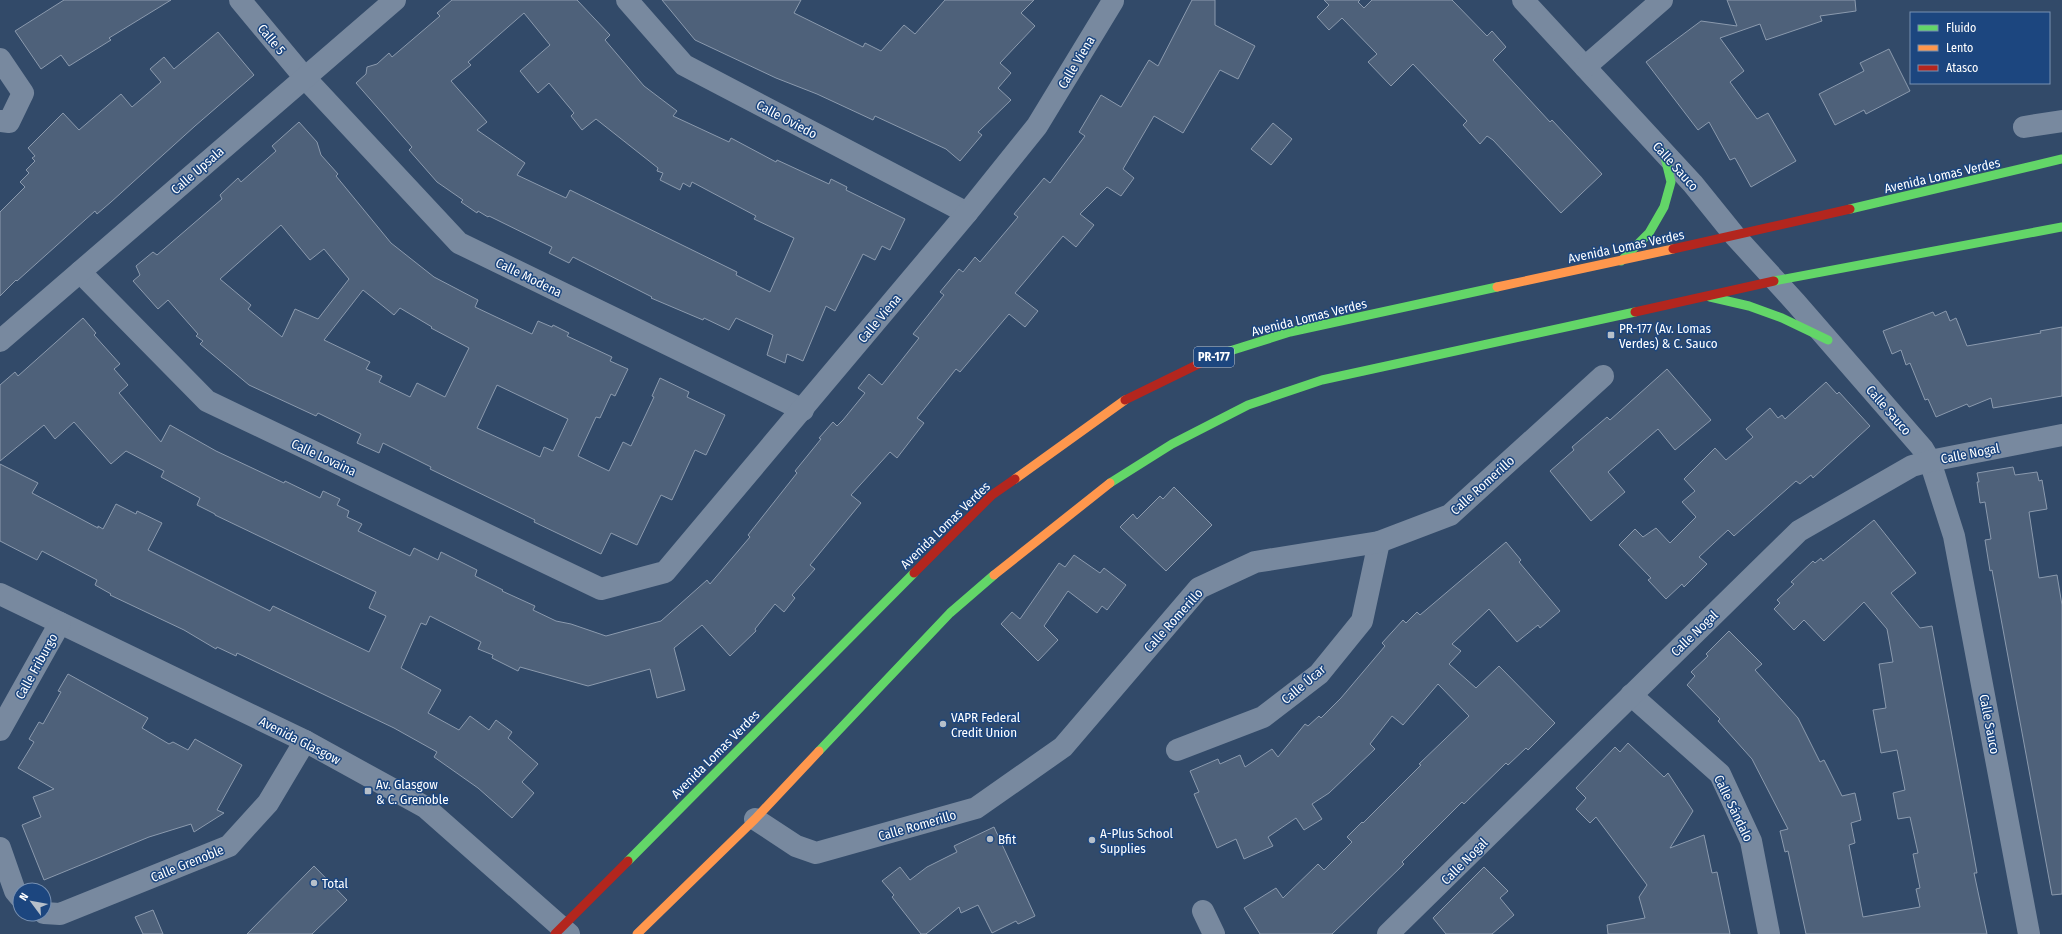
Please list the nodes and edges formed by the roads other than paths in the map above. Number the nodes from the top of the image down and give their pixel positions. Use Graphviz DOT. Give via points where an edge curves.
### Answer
graph roads {
  1 [pos="240,0"];
  2 [pos="395,0"];
  3 [pos="627,0"];
  4 [pos="1523,0"];
  5 [pos="1662,0"];
  6 [pos="1112,1"];
  7 [pos="0,59"];
  8 [pos="1585,67"];
  9 [pos="305,78"];
  10 [pos="0,121"];
  11 [pos="2062,121"];
  12 [pos="2024,127"];
  13 [pos="1664,153"];
  14 [pos="2062,159"];
  15 [pos="967,213"];
  16 [pos="2062,227"];
  17 [pos="1735,236"];
  18 [pos="1621,261"];
  19 [pos="80,272"];
  20 [pos="1776,280"];
  21 [pos="1705,296"];
  22 [pos="1828,340"];
  23 [pos="0,341"];
  24 [pos="1603,376"];
  25 [pos="802,410"];
  26 [pos="2062,435"];
  27 [pos="1930,461"];
  28 [pos="1379,542"];
  29 [pos="604,589"];
  30 [pos="0,594"];
  31 [pos="60,623"];
  32 [pos="1631,695"];
  33 [pos="0,730"];
  34 [pos="305,741"];
  35 [pos="1177,750"];
  36 [pos="755,819"];
  37 [pos="0,848"];
  38 [pos="12,883"];
  39 [pos="1203,911"];
  40 [pos="52,914"];
  41 [pos="562,931"];
  42 [pos="1392,933"];
  43 [pos="637,934"];
  44 [pos="1214,934"];
  45 [pos="1769,934"];
  46 [pos="2029,934"];
  1 -- 9 [label="street, Calle 5"];
  2 -- 9 [label="street, Calle Upsala"];
  3 -- 15 [label="street, Calle Oviedo" via="684,65"];
  4 -- 8 [label="street, Calle Sauco"];
  5 -- 8 [label="street"];
  6 -- 15 [label="street, Calle Viena" via="1037,126"];
  7 -- 10 [label="street" via="23,93 9,122"];
  8 -- 13 [label="street, Calle Sauco"];
  9 -- 19 [label="street, Calle Upsala"];
  9 -- 25 [label="street, Calle Modena" via="459,243"];
  11 -- 12 [label="street"];
  13 -- 17 [label="street, Calle Sauco"];
  13 -- 18 [label="main road" via="1671,182 1664,207 1649,233"];
  14 -- 17 [label="main road, Avenida Lomas Verdes / PR-177"];
  15 -- 25 [label="street, Calle Viena"];
  16 -- 20 [label="main road"];
  17 -- 18 [label="main road, Avenida Lomas Verdes / PR-177"];
  17 -- 20 [label="street, Calle Sauco"];
  18 -- 41 [label="main road, Avenida Lomas Verdes / PR-177" via="1290,332 1218,355 1131,396 992,495"];
  19 -- 23 [label="street, Calle Upsala"];
  19 -- 29 [label="street, Calle Lovaina" via="207,401"];
  20 -- 21 [label="main road"];
  20 -- 22 [label="street, Calle Sauco"];
  21 -- 22 [label="main road" via="1749,306 1782,318"];
  21 -- 36 [label="main road" via="1322,380 1248,405 1172,444 1100,490 1008,562 950,613"];
  22 -- 27 [label="street, Calle Sauco" via="1923,449"];
  24 -- 28 [label="street, Calle Romerillo" via="1450,515"];
  25 -- 29 [label="street, Calle Viena" via="665,572"];
  26 -- 27 [label="street, Calle Nogal"];
  27 -- 32 [label="street, Calle Nogal" via="1912,466 1799,531"];
  27 -- 46 [label="street, Calle Sauco" via="1954,536"];
  28 -- 35 [label="street, Calle Úcar" via="1362,621 1319,674 1263,717"];
  28 -- 36 [label="street, Calle Romerillo" via="1255,562 1199,588 1063,747 976,808 816,853 796,846"];
  30 -- 31 [label="street, Avenida Glasgow"];
  31 -- 33 [label="street, Calle Friburgo"];
  31 -- 34 [label="street, Avenida Glasgow"];
  32 -- 42 [label="street, Calle Nogal"];
  32 -- 45 [label="street, Calle Sándalo" via="1720,774 1751,841"];
  34 -- 40 [label="street, Calle Grenoble" via="268,803 229,846 60,914"];
  34 -- 41 [label="street, Avenida Glasgow" via="425,807"];
  36 -- 43 [label="main road"];
  37 -- 38 [label="street"];
  39 -- 44 [label="street"];
}
